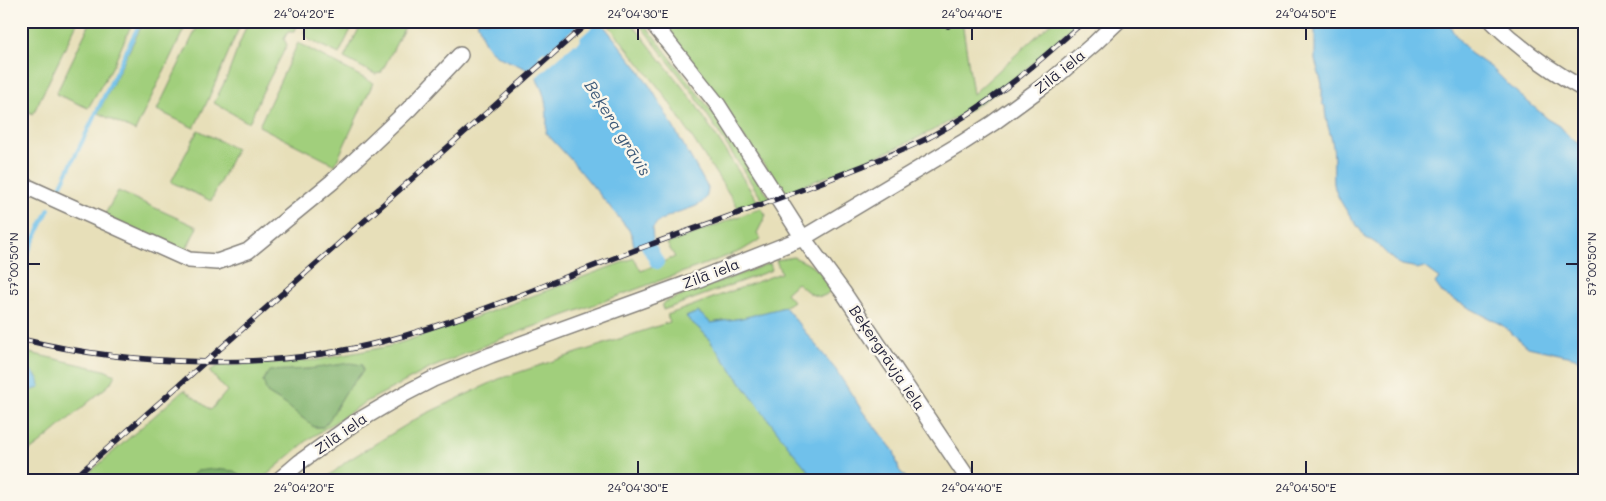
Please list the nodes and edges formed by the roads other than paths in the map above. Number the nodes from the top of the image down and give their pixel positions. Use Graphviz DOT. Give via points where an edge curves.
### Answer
graph roads {
  1 [pos="651,21"];
  2 [pos="1118,21"];
  3 [pos="1492,21"];
  4 [pos="460,55"];
  5 [pos="1585,90"];
  6 [pos="21,184"];
  7 [pos="803,238"];
  8 [pos="279,480"];
  9 [pos="969,480"];
  1 -- 7 [label="street, Beķergrāvja iela" via="718,106"];
  2 -- 7 [label="street, Zilā iela" via="1053,79 993,123"];
  3 -- 5 [label="street" via="1547,68"];
  4 -- 6 [label="street" via="332,182 248,251 217,262 189,260"];
  7 -- 8 [label="street, Zilā iela" via="433,379 353,424"];
  7 -- 9 [label="street, Beķergrāvja iela"];
}
